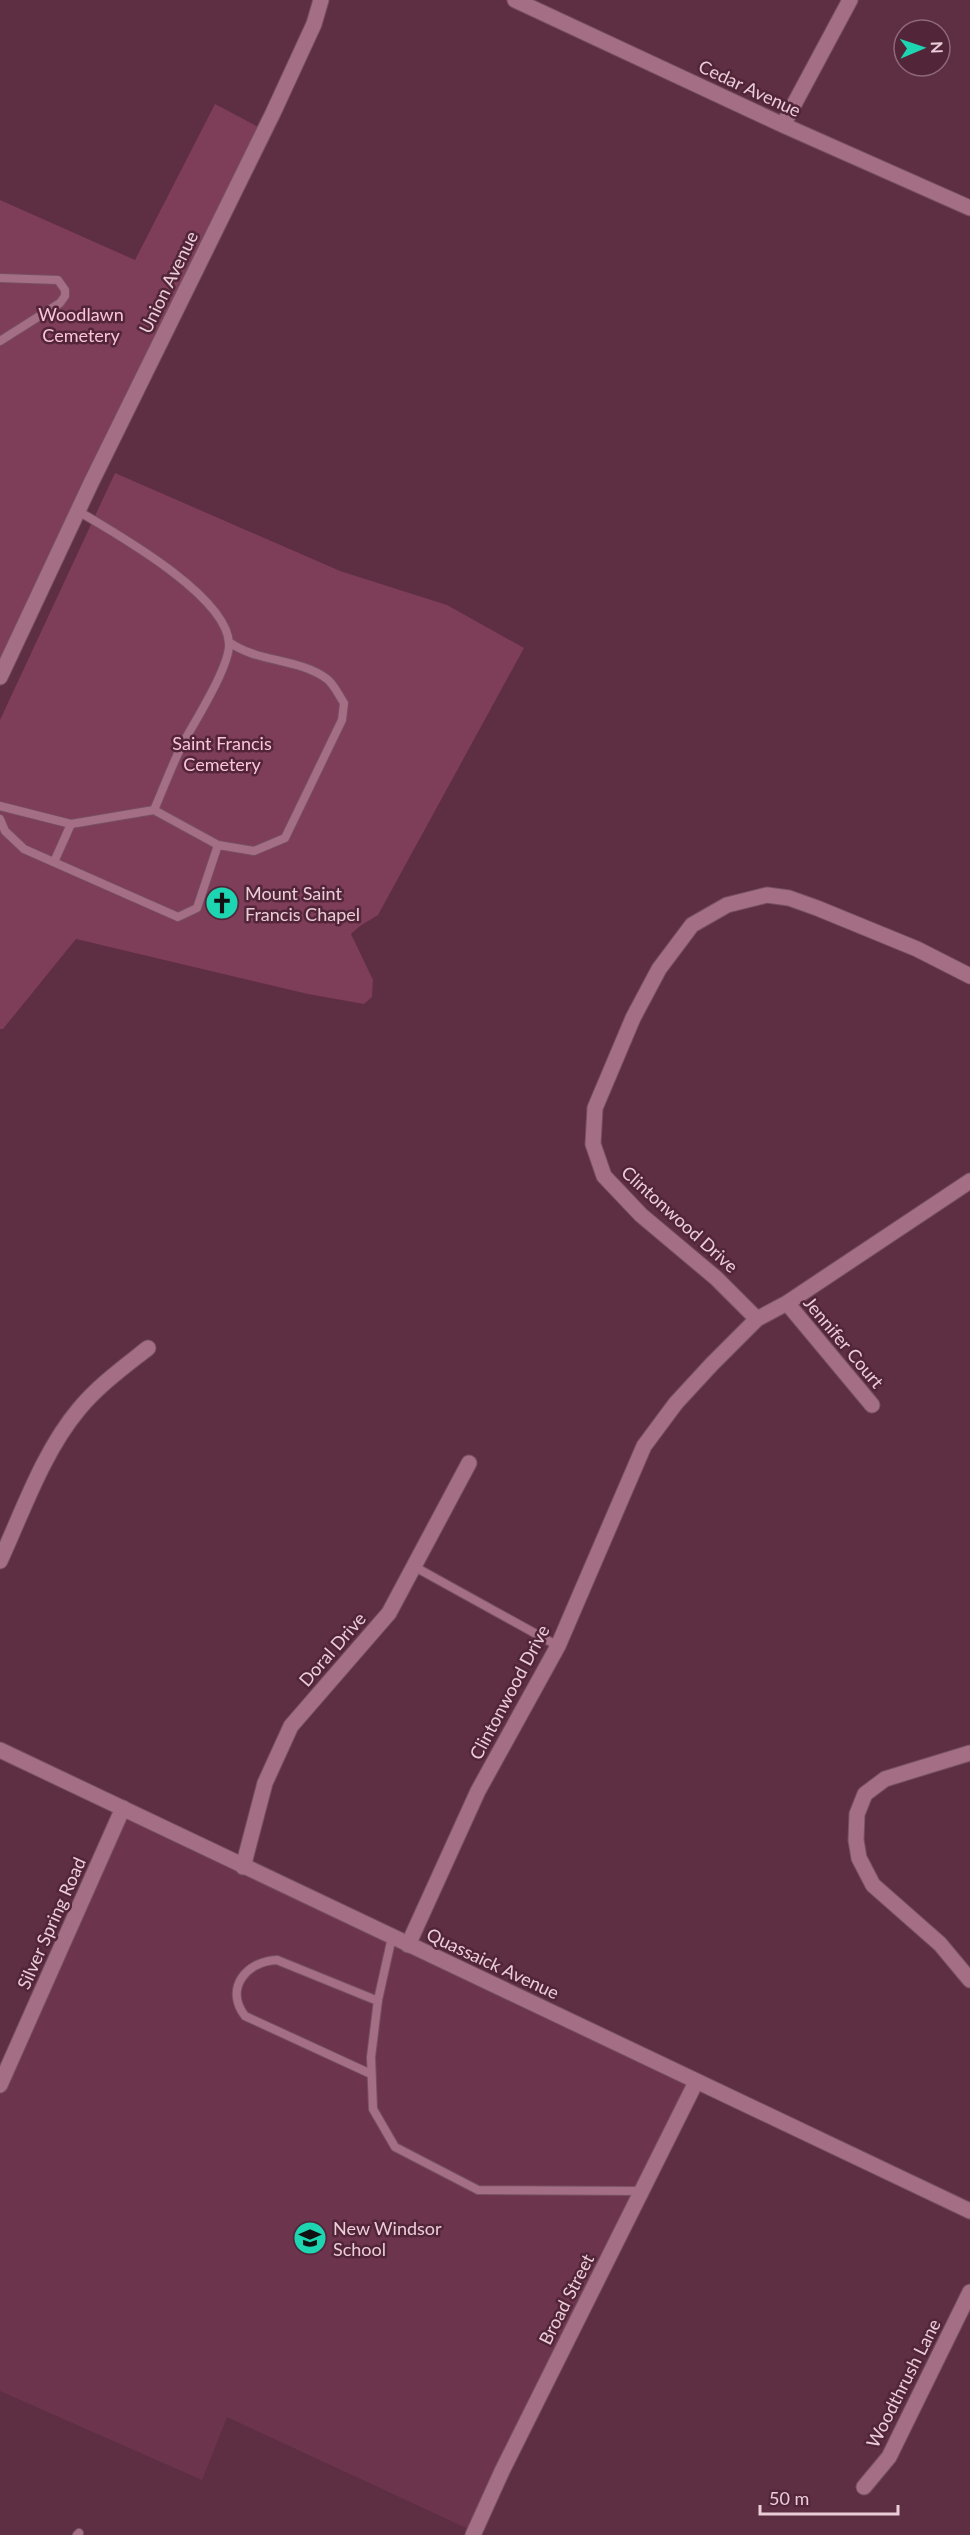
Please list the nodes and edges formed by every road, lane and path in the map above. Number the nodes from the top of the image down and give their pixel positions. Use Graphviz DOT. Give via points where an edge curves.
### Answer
graph roads {
  1 [pos="321,0"];
  2 [pos="850,0"];
  3 [pos="520,1"];
  4 [pos="783,125"];
  5 [pos="970,208"];
  6 [pos="0,278"];
  7 [pos="0,341"];
  8 [pos="78,511"];
  9 [pos="229,642"];
  10 [pos="0,676"];
  11 [pos="0,806"];
  12 [pos="154,810"];
  13 [pos="0,819"];
  14 [pos="71,824"];
  15 [pos="218,845"];
  16 [pos="54,862"];
  17 [pos="970,976"];
  18 [pos="970,1181"];
  19 [pos="787,1303"];
  20 [pos="757,1320"];
  21 [pos="148,1348"];
  22 [pos="872,1406"];
  23 [pos="469,1463"];
  24 [pos="0,1561"];
  25 [pos="415,1567"];
  26 [pos="558,1646"];
  27 [pos="0,1750"];
  28 [pos="970,1753"];
  29 [pos="123,1808"];
  30 [pos="243,1867"];
  31 [pos="392,1937"];
  32 [pos="408,1945"];
  33 [pos="970,1980"];
  34 [pos="378,2001"];
  35 [pos="5,2063"];
  36 [pos="371,2074"];
  37 [pos="696,2082"];
  38 [pos="0,2085"];
  39 [pos="642,2192"];
  40 [pos="969,2207"];
  41 [pos="970,2292"];
  42 [pos="864,2487"];
  43 [pos="473,2535"];
  1 -- 8 [label="street, Union Avenue" via="314,24 269,121"];
  2 -- 4 [label="street"];
  3 -- 4 [label="street, Cedar Avenue"];
  4 -- 5 [label="street, Cedar Avenue"];
  6 -- 7 [label="lane" via="58,280 65,290 60,303"];
  8 -- 9 [label="lane" via="169,568 217,615"];
  8 -- 10 [label="street, Union Avenue"];
  9 -- 12 [label="lane" via="226,661"];
  9 -- 15 [label="lane" via="244,653 288,663 328,680 344,703 342,720 285,838 254,851"];
  11 -- 14 [label="lane"];
  12 -- 14 [label="lane"];
  12 -- 15 [label="lane"];
  13 -- 16 [label="lane" via="4,831 24,849"];
  14 -- 16 [label="lane"];
  15 -- 16 [label="lane" via="196,908 178,917"];
  17 -- 20 [label="street, Clintonwood Drive" via="917,949 817,908 767,895 727,904 692,925 659,969 633,1018 595,1108 593,1144 604,1176 641,1215 716,1278"];
  18 -- 19 [label="street, Clintonwood Drive"];
  19 -- 20 [label="street, Clintonwood Drive"];
  19 -- 22 [label="street, Jennifer Court"];
  20 -- 26 [label="street, Clintonwood Drive" via="676,1403 644,1446"];
  21 -- 24 [label="street" via="101,1385 78,1410 40,1474"];
  23 -- 25 [label="street, Doral Drive"];
  25 -- 26 [label="lane"];
  25 -- 30 [label="street, Doral Drive" via="389,1613 291,1726 265,1783"];
  26 -- 32 [label="street, Clintonwood Drive" via="478,1791"];
  27 -- 29 [label="street, Quassaick Avenue"];
  28 -- 33 [label="street" via="885,1779 865,1794 857,1814 856,1840 859,1858 873,1885 940,1944"];
  29 -- 30 [label="street, Quassaick Avenue"];
  29 -- 35 [label="street, Silver Spring Road"];
  30 -- 31 [label="street, Quassaick Avenue"];
  31 -- 32 [label="street, Quassaick Avenue"];
  31 -- 34 [label="lane"];
  32 -- 37 [label="street, Quassaick Avenue"];
  34 -- 36 [label="lane"];
  34 -- 36 [label="lane" via="277,1960 265,1960 252,1967 236,1990 237,2006 245,2016"];
  35 -- 38 [label="street, Silver Spring Road"];
  36 -- 39 [label="lane" via="373,2109 395,2147 478,2190"];
  37 -- 39 [label="street, Broad Street"];
  37 -- 40 [label="street, Quassaick Avenue"];
  39 -- 43 [label="street, Broad Street"];
  41 -- 42 [label="street, Woodthrush Lane" via="889,2457"];
}
